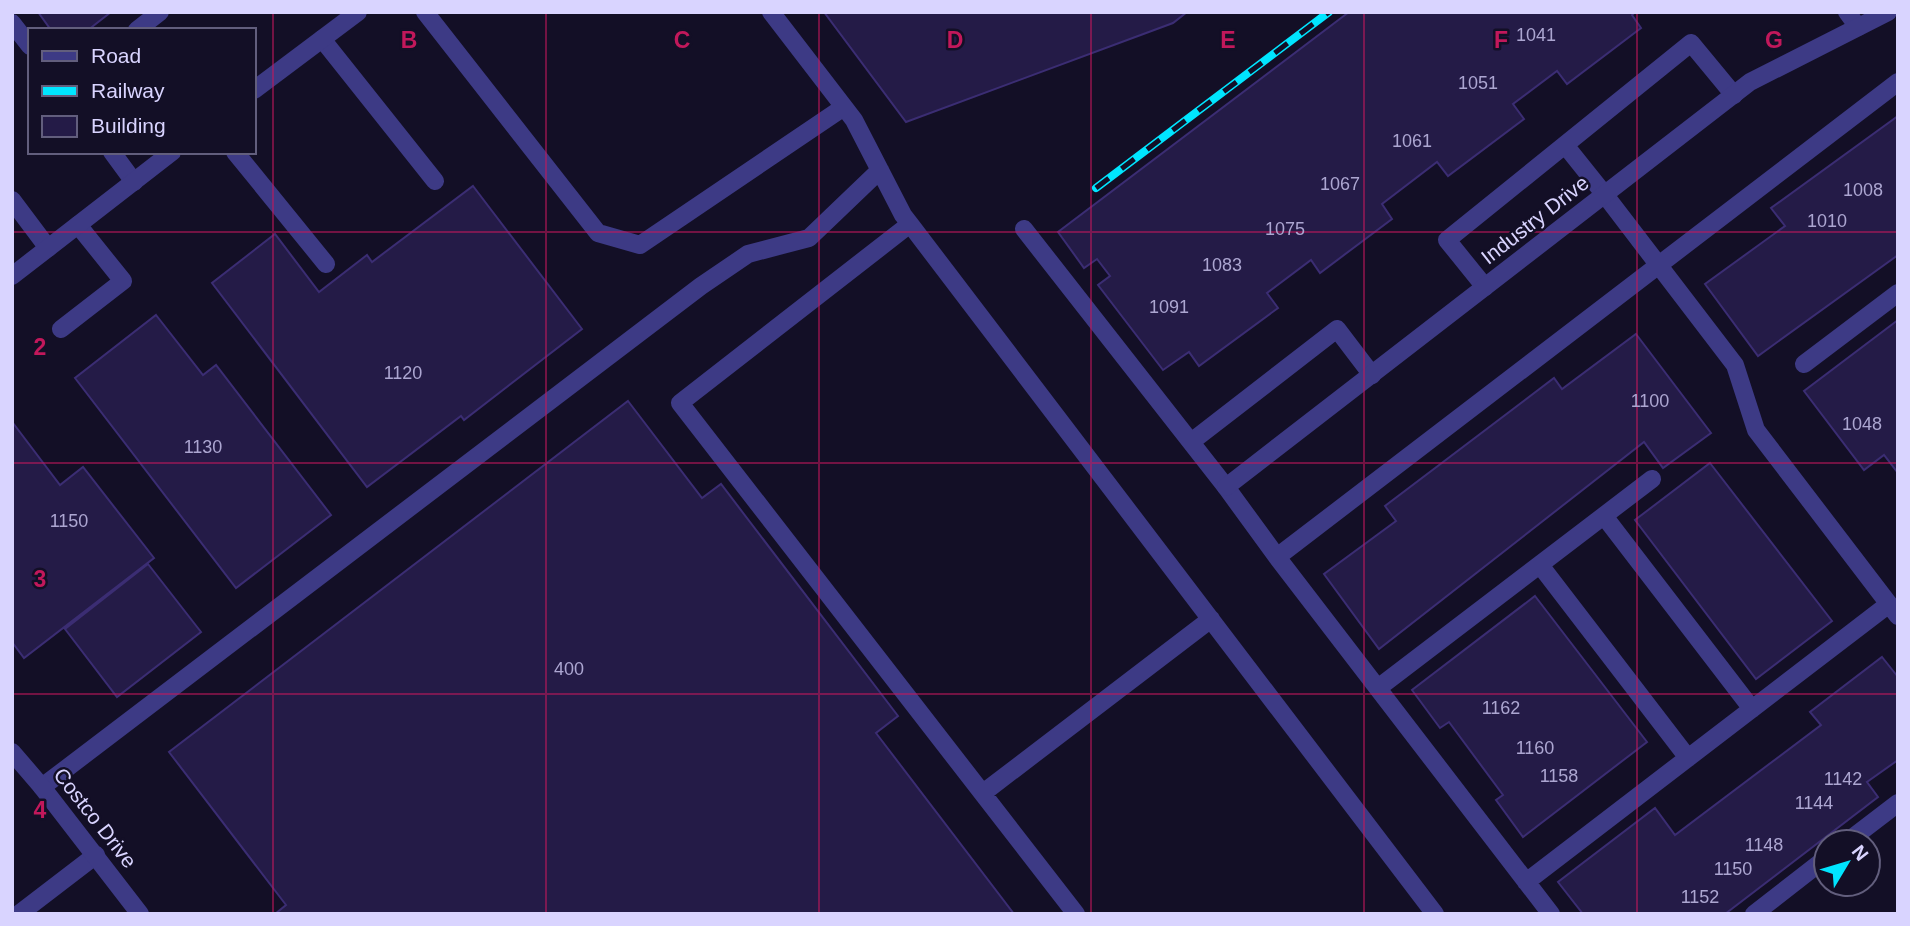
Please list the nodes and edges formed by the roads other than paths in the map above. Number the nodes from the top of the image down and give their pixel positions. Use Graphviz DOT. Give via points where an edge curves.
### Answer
graph roads {
  1 [pos="160,12"];
  2 [pos="358,12"];
  3 [pos="425,12"];
  4 [pos="771,12"];
  5 [pos="1847,12"];
  6 [pos="1888,12"];
  7 [pos="12,23"];
  8 [pos="1858,27"];
  9 [pos="140,28"];
  10 [pos="322,39"];
  11 [pos="28,43"];
  12 [pos="1898,82"];
  13 [pos="256,88"];
  14 [pos="1734,95"];
  15 [pos="844,107"];
  16 [pos="1565,145"];
  17 [pos="113,154"];
  18 [pos="169,154"];
  19 [pos="237,154"];
  20 [pos="880,170"];
  21 [pos="435,181"];
  22 [pos="134,182"];
  23 [pos="1605,195"];
  24 [pos="12,200"];
  25 [pos="78,225"];
  26 [pos="910,225"];
  27 [pos="1024,229"];
  28 [pos="48,248"];
  29 [pos="326,264"];
  30 [pos="1659,266"];
  31 [pos="12,276"];
  32 [pos="1485,287"];
  33 [pos="1898,293"];
  34 [pos="61,329"];
  35 [pos="1804,364"];
  36 [pos="1372,374"];
  37 [pos="1191,442"];
  38 [pos="1651,479"];
  39 [pos="1226,487"];
  40 [pos="1604,516"];
  41 [pos="1277,557"];
  42 [pos="1540,565"];
  43 [pos="1893,610"];
  44 [pos="1211,619"];
  45 [pos="1378,688"];
  46 [pos="1752,709"];
  47 [pos="12,752"];
  48 [pos="1688,758"];
  49 [pos="42,787"];
  50 [pos="983,793"];
  51 [pos="1898,803"];
  52 [pos="1865,828"];
  53 [pos="96,855"];
  54 [pos="1812,869"];
  55 [pos="1526,882"];
  56 [pos="30,910"];
  57 [pos="140,914"];
  58 [pos="1076,914"];
  59 [pos="1435,914"];
  60 [pos="1550,914"];
  61 [pos="1754,914"];
  1 -- 9 [label="street"];
  2 -- 10 [label="street"];
  3 -- 15 [label="street" via="598,233 640,245"];
  4 -- 15 [label="street"];
  5 -- 8 [label="street"];
  6 -- 8 [label="street, Industry Drive"];
  7 -- 11 [label="street"];
  8 -- 14 [label="street, Industry Drive"];
  10 -- 13 [label="street"];
  10 -- 21 [label="street"];
  12 -- 30 [label="street"];
  14 -- 16 [label="street" via="1691,43"];
  14 -- 23 [label="street, Industry Drive"];
  15 -- 20 [label="street"];
  16 -- 23 [label="street"];
  16 -- 32 [label="street" via="1447,240"];
  17 -- 22 [label="street"];
  18 -- 22 [label="street"];
  19 -- 29 [label="street"];
  20 -- 26 [label="street"];
  20 -- 49 [label="street" via="809,238 748,254 701,286"];
  22 -- 25 [label="street"];
  23 -- 30 [label="street"];
  23 -- 32 [label="street, Industry Drive"];
  24 -- 28 [label="street"];
  25 -- 28 [label="street"];
  25 -- 34 [label="street" via="123,281"];
  26 -- 44 [label="street"];
  26 -- 50 [label="street" via="680,403"];
  27 -- 37 [label="street"];
  28 -- 31 [label="street"];
  30 -- 41 [label="street"];
  30 -- 43 [label="street" via="1735,365 1756,430"];
  32 -- 36 [label="street, Industry Drive"];
  33 -- 35 [label="street"];
  36 -- 37 [label="street" via="1337,329"];
  36 -- 39 [label="street, Industry Drive"];
  37 -- 39 [label="street"];
  38 -- 40 [label="street"];
  39 -- 41 [label="street"];
  40 -- 42 [label="street"];
  40 -- 46 [label="street"];
  41 -- 45 [label="street"];
  42 -- 45 [label="street"];
  42 -- 48 [label="street"];
  43 -- 46 [label="street"];
  44 -- 50 [label="street"];
  44 -- 59 [label="street"];
  45 -- 55 [label="street"];
  46 -- 48 [label="street"];
  47 -- 49 [label="street, Costco Drive"];
  48 -- 55 [label="street"];
  49 -- 53 [label="street, Costco Drive"];
  50 -- 58 [label="street"];
  51 -- 52 [label="street"];
  53 -- 56 [label="street"];
  53 -- 57 [label="street, Costco Drive"];
  54 -- 61 [label="street"];
  55 -- 60 [label="street"];
}
